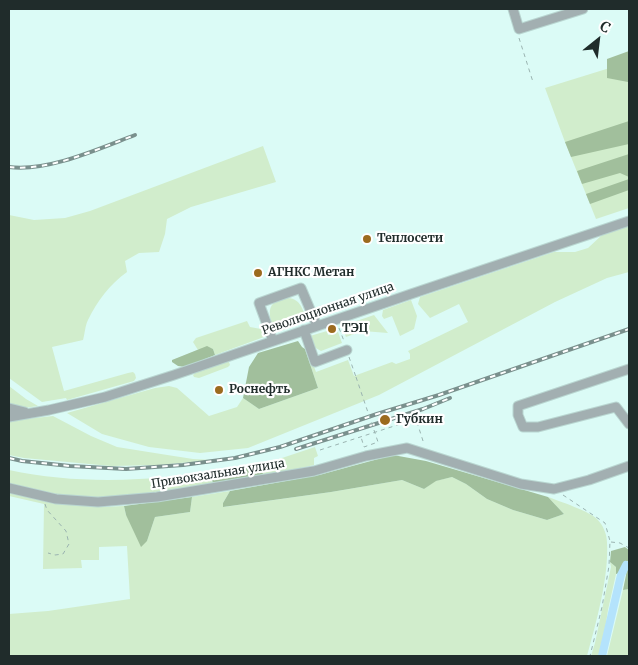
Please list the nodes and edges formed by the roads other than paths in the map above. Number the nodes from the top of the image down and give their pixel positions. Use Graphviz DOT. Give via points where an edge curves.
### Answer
graph roads {
  1 [pos="513,9"];
  2 [pos="583,9"];
  3 [pos="629,221"];
  4 [pos="317,326"];
  5 [pos="304,330"];
  6 [pos="273,341"];
  7 [pos="347,350"];
  8 [pos="629,368"];
  9 [pos="9,408"];
  10 [pos="32,413"];
  11 [pos="9,417"];
  12 [pos="629,424"];
  13 [pos="629,466"];
  14 [pos="9,488"];
  1 -- 2 [label="street" via="519,29"];
  3 -- 4 [label="street, Революционная улица"];
  4 -- 5 [label="street, Революционная улица"];
  4 -- 6 [label="street" via="300,288 259,303"];
  5 -- 6 [label="street, Революционная улица"];
  5 -- 7 [label="street" via="315,362"];
  6 -- 10 [label="street, Революционная улица" via="105,397"];
  8 -- 12 [label="street" via="518,406 523,427 538,427 616,406"];
  9 -- 10 [label="street"];
  10 -- 11 [label="street, Революционная улица"];
  13 -- 14 [label="street, Привокзальная улица" via="554,489 521,484 406,448 314,471 158,497 98,502 56,499"];
}
